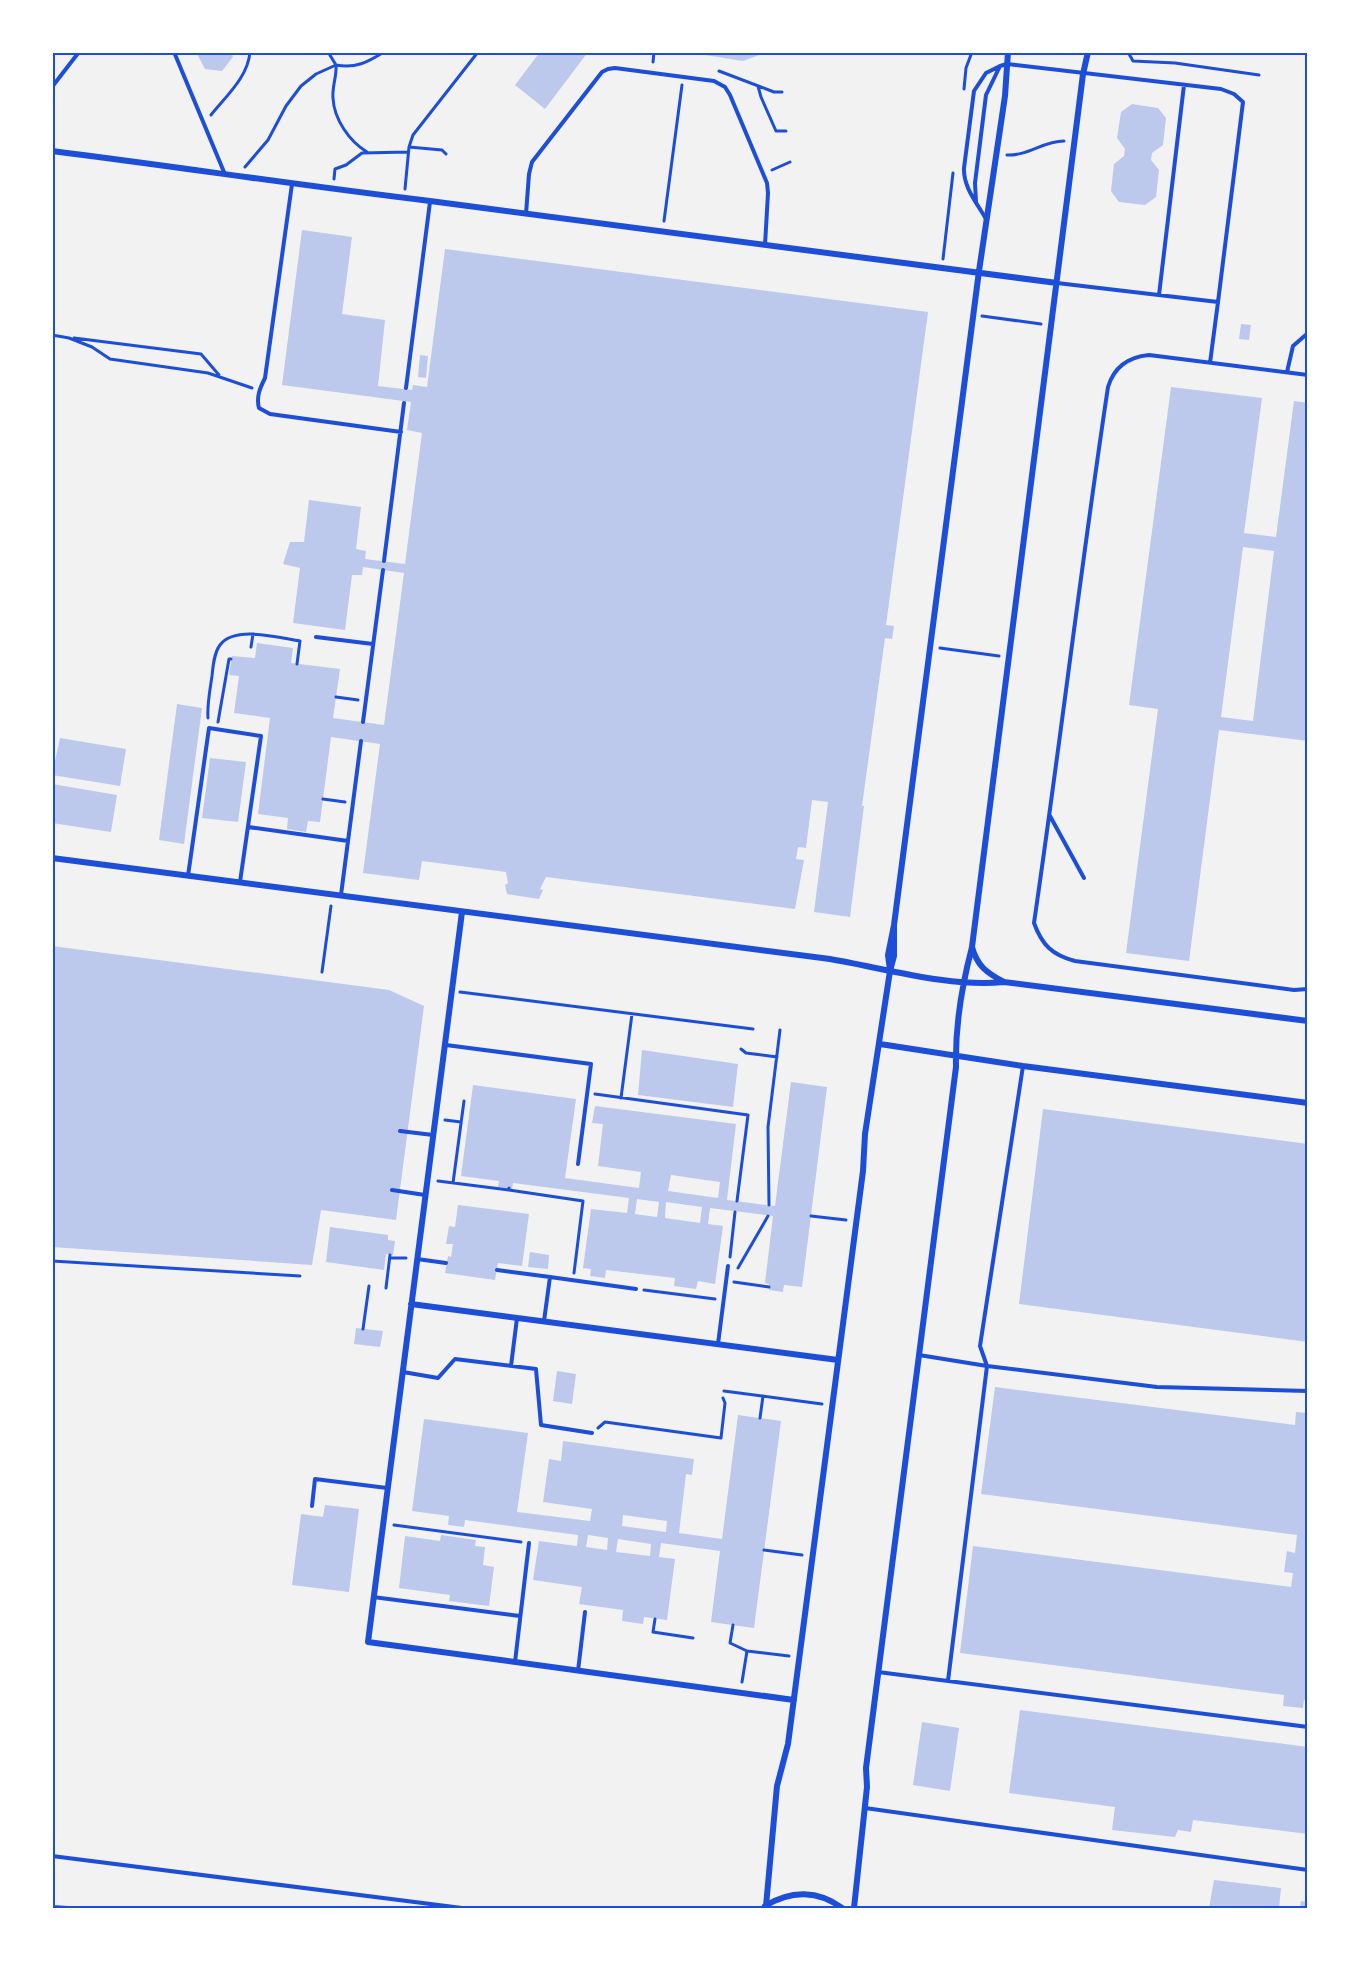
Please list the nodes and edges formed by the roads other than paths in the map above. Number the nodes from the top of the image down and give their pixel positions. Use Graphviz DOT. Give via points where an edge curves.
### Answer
graph roads {
  1 [pos="80,52"];
  2 [pos="174,52"];
  3 [pos="1008,52"];
  4 [pos="1083,52"];
  5 [pos="1088,52"];
  6 [pos="1003,65"];
  7 [pos="1083,74"];
  8 [pos="1184,85"];
  9 [pos="52,87"];
  10 [pos="52,151"];
  11 [pos="224,172"];
  12 [pos="292,184"];
  13 [pos="430,201"];
  14 [pos="976,202"];
  15 [pos="526,214"];
  16 [pos="987,220"];
  17 [pos="765,245"];
  18 [pos="979,272"];
  19 [pos="1057,283"];
  20 [pos="1159,295"];
  21 [pos="1218,302"];
  22 [pos="1308,333"];
  23 [pos="1210,363"];
  24 [pos="1287,372"];
  25 [pos="1308,375"];
  26 [pos="406,388"];
  27 [pos="405,403"];
  28 [pos="401,432"];
  29 [pos="384,561"];
  30 [pos="383,570"];
  31 [pos="316,637"];
  32 [pos="373,645"];
  33 [pos="363,722"];
  34 [pos="361,741"];
  35 [pos="1050,816"];
  36 [pos="248,827"];
  37 [pos="348,841"];
  38 [pos="52,858"];
  39 [pos="188,876"];
  40 [pos="1084,878"];
  41 [pos="240,883"];
  42 [pos="341,896"];
  43 [pos="462,912"];
  44 [pos="972,947"];
  45 [pos="890,971"];
  46 [pos="964,982"];
  47 [pos="1004,982"];
  48 [pos="1308,989"];
  49 [pos="1308,1021"];
  50 [pos="880,1044"];
  51 [pos="446,1045"];
  52 [pos="956,1056"];
  53 [pos="1023,1066"];
  54 [pos="1308,1102"];
  55 [pos="400,1131"];
  56 [pos="433,1135"];
  57 [pos="578,1164"];
  58 [pos="392,1190"];
  59 [pos="426,1195"];
  60 [pos="417,1259"];
  61 [pos="446,1263"];
  62 [pos="729,1266"];
  63 [pos="497,1270"];
  64 [pos="550,1277"];
  65 [pos="636,1289"];
  66 [pos="411,1304"];
  67 [pos="518,1318"];
  68 [pos="544,1321"];
  69 [pos="718,1344"];
  70 [pos="919,1354"];
  71 [pos="838,1360"];
  72 [pos="511,1366"];
  73 [pos="987,1366"];
  74 [pos="402,1372"];
  75 [pos="1308,1391"];
  76 [pos="592,1433"];
  77 [pos="387,1488"];
  78 [pos="312,1506"];
  79 [pos="529,1543"];
  80 [pos="373,1597"];
  81 [pos="585,1612"];
  82 [pos="520,1616"];
  83 [pos="514,1662"];
  84 [pos="578,1671"];
  85 [pos="878,1672"];
  86 [pos="948,1681"];
  87 [pos="794,1700"];
  88 [pos="1308,1726"];
  89 [pos="865,1808"];
  90 [pos="52,1856"];
  91 [pos="1308,1870"];
  92 [pos="52,1906"];
  93 [pos="764,1907"];
  94 [pos="68,1908"];
  95 [pos="462,1908"];
  96 [pos="842,1908"];
  97 [pos="854,1908"];
  1 -- 9 [label="lane"];
  2 -- 11 [label="lane"];
  3 -- 6 [label="street"];
  4 -- 7 [label="street"];
  5 -- 7 [label="street"];
  6 -- 7 [label="lane"];
  6 -- 14 [label="lane" via="986,95"];
  6 -- 14 [label="lane" via="986,73 974,91 964,177"];
  6 -- 16 [label="street" via="1005,96"];
  7 -- 8 [label="lane"];
  7 -- 19 [label="street"];
  8 -- 20 [label="lane"];
  8 -- 21 [label="lane" via="1221,89 1244,102"];
  10 -- 11 [label="street"];
  11 -- 12 [label="street"];
  12 -- 13 [label="street"];
  12 -- 28 [label="lane" via="258,408 270,414"];
  13 -- 15 [label="street"];
  13 -- 26 [label="lane"];
  14 -- 16 [label="lane"];
  15 -- 17 [label="street"];
  15 -- 17 [label="lane" via="532,162 602,72 615,68 714,81 725,87 766,183"];
  16 -- 18 [label="street"];
  17 -- 18 [label="street"];
  18 -- 19 [label="street"];
  18 -- 45 [label="street"];
  19 -- 20 [label="lane"];
  19 -- 44 [label="street"];
  20 -- 21 [label="lane"];
  21 -- 23 [label="lane"];
  22 -- 24 [label="lane" via="1293,346"];
  23 -- 24 [label="lane"];
  23 -- 35 [label="lane" via="1140,356 1122,364 1110,380"];
  24 -- 25 [label="lane"];
  27 -- 28 [label="lane"];
  28 -- 29 [label="lane"];
  30 -- 32 [label="lane"];
  31 -- 32 [label="lane"];
  32 -- 33 [label="lane"];
  34 -- 37 [label="lane"];
  35 -- 40 [label="lane"];
  35 -- 48 [label="lane" via="1034,923 1048,949 1075,961"];
  36 -- 37 [label="lane"];
  36 -- 39 [label="lane" via="261,736 209,728"];
  36 -- 41 [label="lane"];
  37 -- 42 [label="lane"];
  38 -- 39 [label="street"];
  39 -- 41 [label="street"];
  41 -- 42 [label="street"];
  42 -- 43 [label="street"];
  43 -- 45 [label="street" via="830,959"];
  43 -- 51 [label="street"];
  44 -- 46 [label="street"];
  44 -- 47 [label="street" via="985,972"];
  45 -- 46 [label="street"];
  45 -- 50 [label="street"];
  46 -- 47 [label="street"];
  46 -- 52 [label="street"];
  47 -- 49 [label="street"];
  50 -- 52 [label="street"];
  50 -- 71 [label="street" via="865,1134"];
  51 -- 56 [label="street"];
  51 -- 57 [label="lane" via="591,1064"];
  52 -- 53 [label="street"];
  52 -- 70 [label="street"];
  53 -- 54 [label="street"];
  53 -- 73 [label="lane" via="980,1346"];
  55 -- 56 [label="lane"];
  56 -- 59 [label="street"];
  58 -- 59 [label="lane"];
  59 -- 60 [label="street"];
  60 -- 61 [label="lane"];
  60 -- 66 [label="street"];
  62 -- 69 [label="lane"];
  63 -- 64 [label="lane"];
  64 -- 65 [label="lane"];
  64 -- 68 [label="lane"];
  66 -- 67 [label="street"];
  66 -- 74 [label="street"];
  67 -- 68 [label="street"];
  67 -- 72 [label="lane"];
  68 -- 69 [label="street"];
  69 -- 71 [label="street"];
  70 -- 73 [label="lane"];
  70 -- 85 [label="street"];
  71 -- 87 [label="street"];
  72 -- 74 [label="lane" via="455,1359 438,1378"];
  72 -- 76 [label="lane" via="536,1369 541,1425"];
  73 -- 75 [label="lane" via="1157,1387"];
  73 -- 86 [label="lane"];
  74 -- 77 [label="street"];
  77 -- 78 [label="lane" via="315,1479"];
  77 -- 80 [label="street"];
  79 -- 82 [label="lane"];
  80 -- 82 [label="lane"];
  80 -- 83 [label="street" via="368,1642"];
  81 -- 84 [label="lane"];
  82 -- 83 [label="lane"];
  83 -- 84 [label="street"];
  84 -- 87 [label="street"];
  85 -- 86 [label="lane"];
  85 -- 89 [label="street"];
  86 -- 88 [label="lane"];
  87 -- 93 [label="street" via="777,1786"];
  89 -- 91 [label="lane"];
  89 -- 97 [label="street"];
  90 -- 95 [label="lane"];
  92 -- 94 [label="lane"];
  93 -- 96 [label="street" via="776,1899 807,1894"];
}
